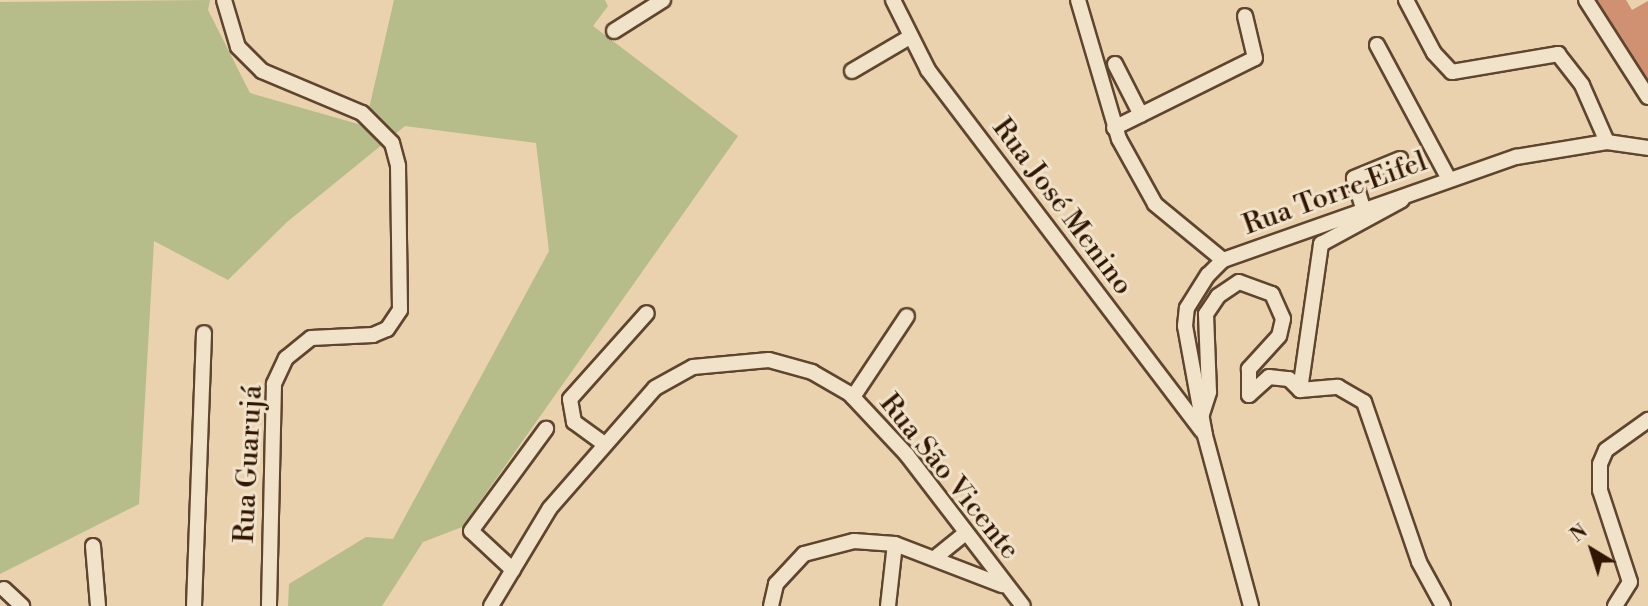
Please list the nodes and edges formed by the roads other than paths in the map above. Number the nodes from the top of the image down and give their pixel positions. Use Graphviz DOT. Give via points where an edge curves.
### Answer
graph roads {
  1 [pos="224,0"];
  2 [pos="663,0"];
  3 [pos="893,0"];
  4 [pos="1078,0"];
  5 [pos="1406,0"];
  6 [pos="1586,0"];
  7 [pos="1245,16"];
  8 [pos="614,31"];
  9 [pos="910,37"];
  10 [pos="1377,45"];
  11 [pos="1115,64"];
  12 [pos="852,71"];
  13 [pos="1648,97"];
  14 [pos="1141,115"];
  15 [pos="1114,128"];
  16 [pos="1607,142"];
  17 [pos="1648,148"];
  18 [pos="1401,159"];
  19 [pos="1449,179"];
  20 [pos="1408,195"];
  21 [pos="1363,208"];
  22 [pos="1223,260"];
  23 [pos="647,313"];
  24 [pos="907,316"];
  25 [pos="204,333"];
  26 [pos="1300,390"];
  27 [pos="853,397"];
  28 [pos="1202,415"];
  29 [pos="1648,420"];
  30 [pos="546,429"];
  31 [pos="1205,435"];
  32 [pos="603,443"];
  33 [pos="966,533"];
  34 [pos="895,544"];
  35 [pos="93,546"];
  36 [pos="936,557"];
  37 [pos="513,570"];
  38 [pos="1004,586"];
  39 [pos="4,589"];
  40 [pos="1021,604"];
  41 [pos="22,606"];
  42 [pos="98,606"];
  43 [pos="194,606"];
  44 [pos="270,606"];
  45 [pos="491,606"];
  46 [pos="771,606"];
  47 [pos="888,606"];
  48 [pos="1251,606"];
  49 [pos="1443,606"];
  50 [pos="1615,606"];
  1 -- 44 [label="street, Rua Guarujá" via="239,47 262,71 362,113 392,144 398,166 400,310 387,329 373,335 311,338 286,358 274,384"];
  2 -- 8 [label="street" via="634,24"];
  3 -- 9 [label="street, Rua José Menino"];
  4 -- 15 [label="street"];
  5 -- 16 [label="street" via="1434,53 1452,72 1558,54 1582,85"];
  6 -- 13 [label="street"];
  7 -- 14 [label="street" via="1255,58"];
  9 -- 12 [label="street"];
  9 -- 31 [label="street, Rua José Menino" via="1059,247"];
  10 -- 19 [label="street"];
  11 -- 14 [label="street"];
  14 -- 15 [label="street"];
  15 -- 22 [label="street" via="1155,204"];
  16 -- 17 [label="street, Rua Torre Eifel"];
  16 -- 19 [label="street, Rua Torre Eifel" via="1516,157"];
  18 -- 21 [label="street" via="1354,178"];
  19 -- 20 [label="street, Rua Torre Eifel"];
  20 -- 21 [label="street, Rua Torre Eifel"];
  20 -- 26 [label="street" via="1321,244"];
  21 -- 22 [label="street, Rua Torre Eifel"];
  22 -- 28 [label="street, Rua Torre Eifel" via="1187,309"];
  23 -- 32 [label="street" via="570,399 574,422"];
  24 -- 27 [label="street"];
  25 -- 43 [label="street"];
  26 -- 28 [label="street" via="1289,379 1269,377 1249,395 1249,369 1279,336 1283,319 1272,294 1239,282 1217,296 1206,314 1209,392"];
  26 -- 49 [label="street" via="1338,387 1364,402 1419,562"];
  27 -- 32 [label="street, Rua São Vicente" via="812,372 769,360 693,367 655,388"];
  27 -- 33 [label="street, Rua São Vicente" via="907,455"];
  28 -- 31 [label="street, Rua Torre Eifel"];
  29 -- 50 [label="street" via="1606,450 1600,464 1600,490 1630,582"];
  30 -- 37 [label="street" via="471,531"];
  31 -- 48 [label="street"];
  32 -- 37 [label="street, Rua São Vicente" via="550,508"];
  33 -- 36 [label="street"];
  33 -- 38 [label="street, Rua São Vicente"];
  34 -- 36 [label="street"];
  34 -- 46 [label="street" via="854,541 804,554 776,584"];
  34 -- 47 [label="street"];
  35 -- 42 [label="street"];
  36 -- 38 [label="street"];
  37 -- 45 [label="street, Rua São Vicente"];
  38 -- 40 [label="street, Rua São Vicente"];
  39 -- 41 [label="street"];
}
